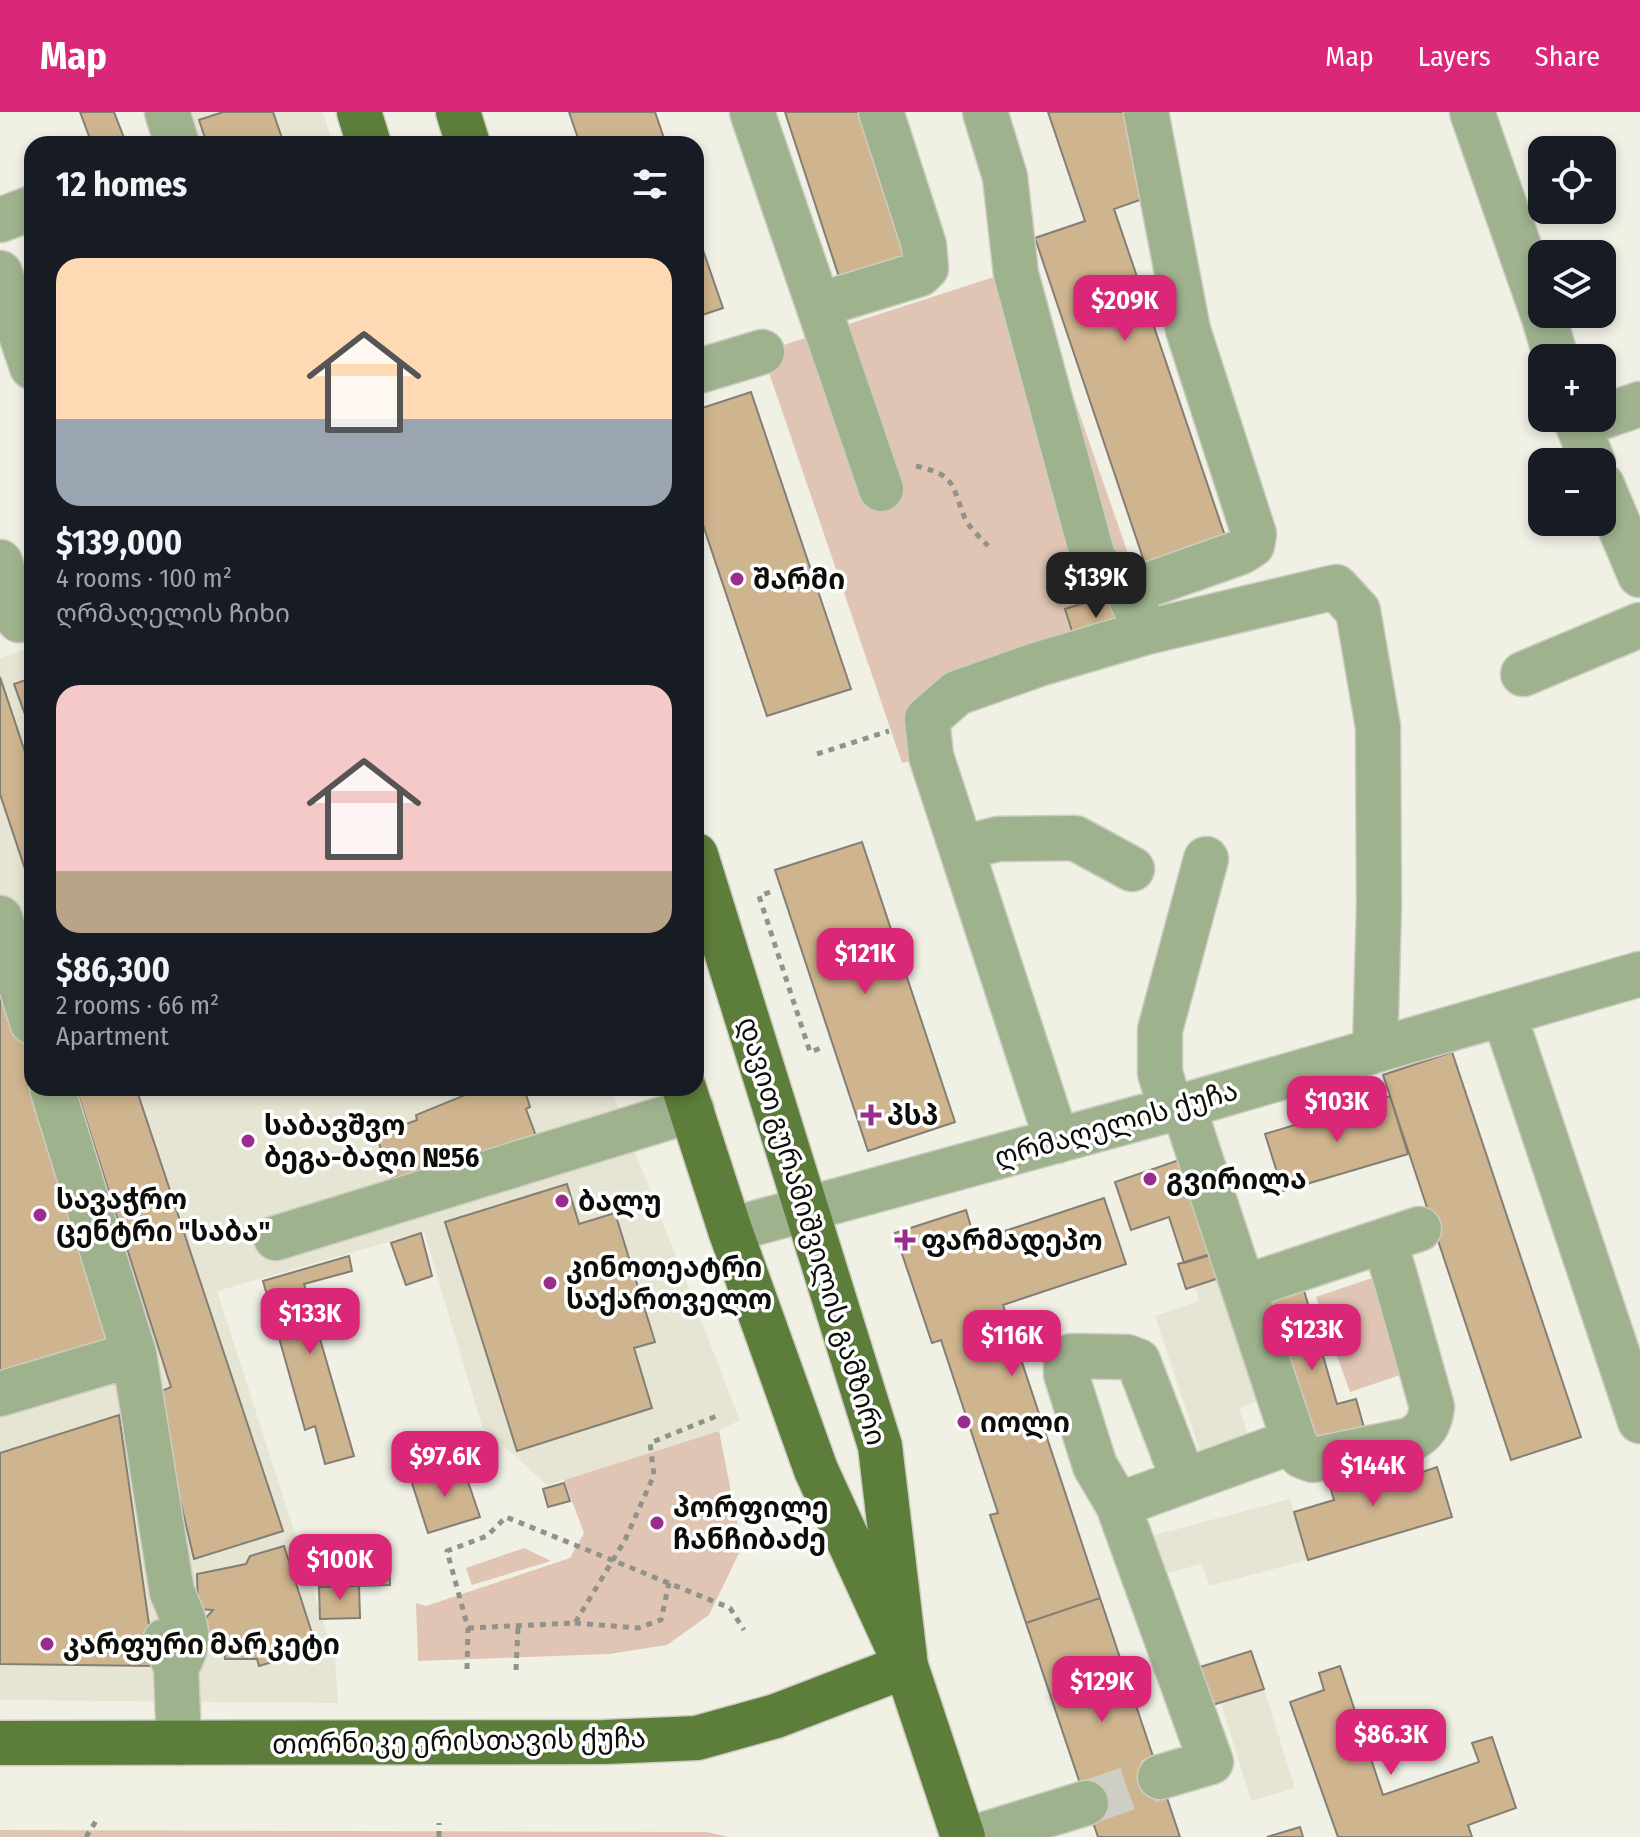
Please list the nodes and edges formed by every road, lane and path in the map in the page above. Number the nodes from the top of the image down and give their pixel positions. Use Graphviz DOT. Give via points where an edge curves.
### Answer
graph roads {
  1 [pos="167,112"];
  2 [pos="359,112"];
  3 [pos="458,112"];
  4 [pos="752,112"];
  5 [pos="881,112"];
  6 [pos="985,112"];
  7 [pos="1146,112"];
  8 [pos="1472,112"];
  9 [pos="174,136"];
  10 [pos="366,136"];
  11 [pos="466,136"];
  12 [pos="24,211"];
  13 [pos="0,220"];
  14 [pos="0,273"];
  15 [pos="1528,273"];
  16 [pos="819,305"];
  17 [pos="24,344"];
  18 [pos="762,352"];
  19 [pos="704,370"];
  20 [pos="1640,404"];
  21 [pos="1616,415"];
  22 [pos="876,475"];
  23 [pos="1616,518"];
  24 [pos="988,546"];
  25 [pos="0,562"];
  26 [pos="1640,575"];
  27 [pos="1128,592"];
  28 [pos="24,618"];
  29 [pos="1640,625"];
  30 [pos="1147,632"];
  31 [pos="1523,674"];
  32 [pos="887,731"];
  33 [pos="817,754"];
  34 [pos="962,848"];
  35 [pos="1206,859"];
  36 [pos="1132,869"];
  37 [pos="704,881"];
  38 [pos="770,892"];
  39 [pos="0,918"];
  40 [pos="1640,974"];
  41 [pos="24,996"];
  42 [pos="1504,1014"];
  43 [pos="821,1048"];
  44 [pos="1375,1050"];
  45 [pos="54,1096"];
  46 [pos="688,1099"];
  47 [pos="1177,1107"];
  48 [pos="1057,1141"];
  49 [pos="806,1212"];
  50 [pos="730,1230"];
  51 [pos="276,1238"];
  52 [pos="1245,1287"];
  53 [pos="134,1354"];
  54 [pos="0,1394"];
  55 [pos="719,1415"];
  56 [pos="1640,1421"];
  57 [pos="1294,1441"];
  58 [pos="1184,1481"];
  59 [pos="1118,1505"];
  60 [pos="613,1560"];
  61 [pos="669,1583"];
  62 [pos="575,1623"];
  63 [pos="518,1626"];
  64 [pos="468,1628"];
  65 [pos="744,1630"];
  66 [pos="906,1666"];
  67 [pos="467,1669"];
  68 [pos="516,1670"];
  69 [pos="0,1743"];
  70 [pos="179,1743"];
  71 [pos="1160,1777"];
  72 [pos="1086,1803"];
  73 [pos="96,1821"];
  74 [pos="439,1823"];
  75 [pos="86,1837"];
  76 [pos="439,1837"];
  77 [pos="963,1837"];
  78 [pos="976,1837"];
  1 -- 9 [label="street"];
  2 -- 10 [label="main road"];
  3 -- 11 [label="main road"];
  4 -- 16 [label="street"];
  5 -- 16 [label="street" via="924,245 926,268"];
  6 -- 27 [label="street" via="1005,177 1016,274 1094,561"];
  7 -- 27 [label="street" via="1188,330 1254,534 1252,545 1241,552"];
  8 -- 15 [label="street"];
  12 -- 13 [label="street"];
  14 -- 17 [label="street"];
  16 -- 22 [label="street"];
  18 -- 19 [label="street"];
  20 -- 21 [label="street"];
  22 -- 24 [label="path" via="893,461 942,474 955,484 965,519"];
  23 -- 26 [label="street"];
  25 -- 28 [label="street" via="19,620"];
  27 -- 30 [label="street"];
  29 -- 31 [label="street"];
  30 -- 34 [label="street" via="957,693 927,719 931,756"];
  30 -- 44 [label="street" via="1336,587 1358,611 1378,727"];
  32 -- 33 [label="path"];
  34 -- 36 [label="street" via="998,839 1075,838"];
  34 -- 48 [label="street"];
  35 -- 47 [label="street" via="1160,1030 1160,1073"];
  37 -- 49 [label="main road, დავით გურამიშვილის გამზირი"];
  38 -- 43 [label="path" via="759,896 810,1052"];
  39 -- 41 [label="street"];
  40 -- 42 [label="street, ღრმაღელის ქუჩა"];
  42 -- 44 [label="street, ღრმაღელის ქუჩა"];
  42 -- 56 [label="street"];
  44 -- 47 [label="street, ღრმაღელის ქუჩა"];
  45 -- 53 [label="street"];
  46 -- 50 [label="main road"];
  46 -- 51 [label="street"];
  47 -- 48 [label="street, ღრმაღელის ქუჩა"];
  47 -- 52 [label="street"];
  48 -- 49 [label="street, ღრმაღელის ქუჩა"];
  49 -- 50 [label="street, ღრმაღელის ქუჩა"];
  49 -- 66 [label="main road, დავით გურამიშვილის გამზირი" via="880,1446"];
  50 -- 66 [label="main road" via="816,1470"];
  52 -- 57 [label="street"];
  52 -- 57 [label="street" via="1402,1235 1430,1419 1422,1434 1409,1440 1313,1460 1302,1456"];
  53 -- 54 [label="street"];
  53 -- 70 [label="street" via="172,1592 185,1623 187,1651 176,1667"];
  55 -- 60 [label="path" via="650,1443 654,1475"];
  57 -- 58 [label="street"];
  58 -- 59 [label="street"];
  58 -- 59 [label="street" via="1138,1361 1072,1356 1066,1374 1095,1466"];
  59 -- 71 [label="street" via="1211,1762"];
  60 -- 61 [label="path"];
  60 -- 62 [label="path"];
  60 -- 64 [label="path" via="506,1517 487,1536 447,1551"];
  61 -- 62 [label="path" via="661,1620 638,1628"];
  61 -- 65 [label="path" via="730,1608"];
  62 -- 63 [label="path"];
  63 -- 64 [label="path"];
  63 -- 68 [label="path"];
  64 -- 67 [label="path"];
  66 -- 70 [label="main road, თორნიკე ერისთავის ქუჩა" via="776,1716 697,1738"];
  66 -- 77 [label="main road"];
  69 -- 70 [label="main road, თორნიკე ერისთავის ქუჩა"];
  72 -- 78 [label="street"];
  73 -- 75 [label="path"];
  74 -- 76 [label="path"];
}
